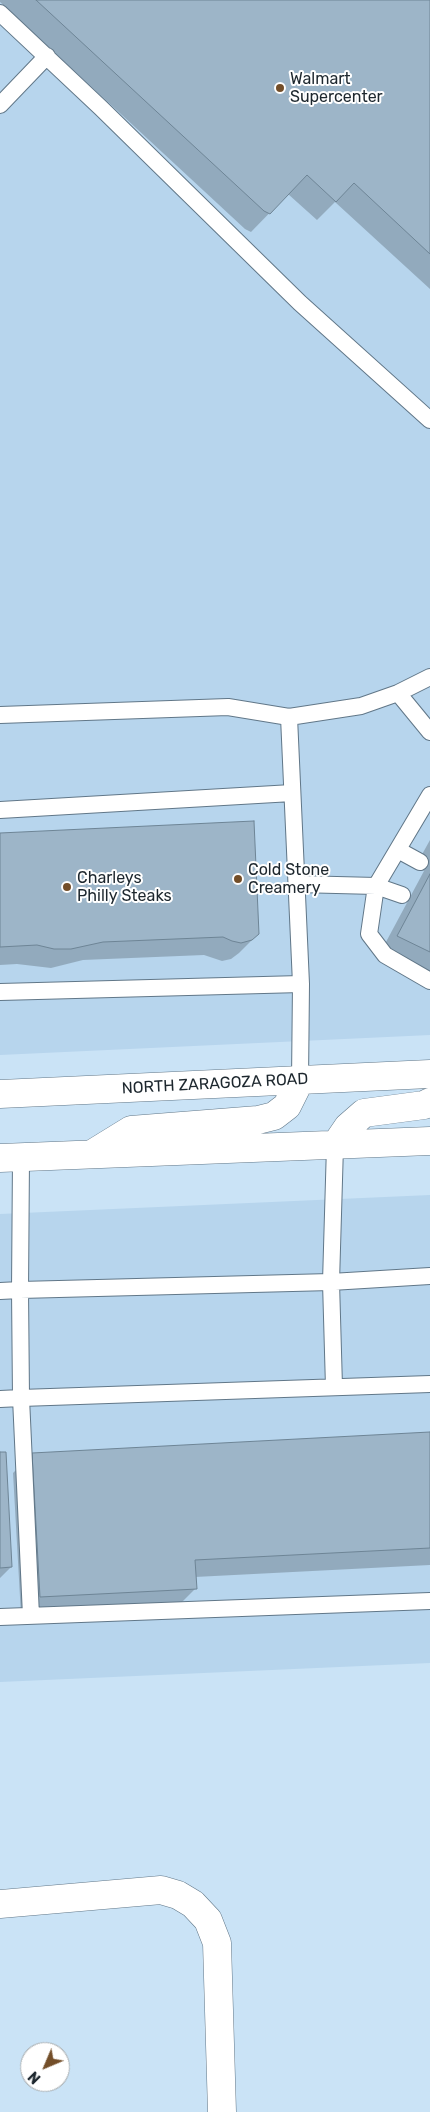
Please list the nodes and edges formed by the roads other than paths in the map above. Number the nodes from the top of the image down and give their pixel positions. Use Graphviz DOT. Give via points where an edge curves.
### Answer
graph roads {
  1 [pos="0,13"];
  2 [pos="46,56"];
  3 [pos="0,105"];
  4 [pos="430,420"];
  5 [pos="430,677"];
  6 [pos="398,693"];
  7 [pos="0,715"];
  8 [pos="289,717"];
  9 [pos="430,732"];
  10 [pos="292,793"];
  11 [pos="430,795"];
  12 [pos="0,810"];
  13 [pos="398,850"];
  14 [pos="420,862"];
  15 [pos="297,884"];
  16 [pos="376,886"];
  17 [pos="402,895"];
  18 [pos="430,981"];
  19 [pos="301,984"];
  20 [pos="0,992"];
  21 [pos="430,1074"];
  22 [pos="300,1080"];
  23 [pos="0,1094"];
  24 [pos="430,1102"];
  25 [pos="430,1141"];
  26 [pos="334,1146"];
  27 [pos="91,1155"];
  28 [pos="11,1158"];
  29 [pos="430,1276"];
  30 [pos="330,1282"];
  31 [pos="20,1290"];
  32 [pos="0,1291"];
  33 [pos="430,1384"];
  34 [pos="334,1387"];
  35 [pos="21,1398"];
  36 [pos="0,1399"];
  37 [pos="430,1601"];
  38 [pos="31,1616"];
  39 [pos="0,1617"];
  40 [pos="0,1904"];
  41 [pos="222,2112"];
  1 -- 2 [label="lane"];
  2 -- 3 [label="lane"];
  2 -- 4 [label="lane" via="300,303"];
  5 -- 6 [label="lane"];
  6 -- 8 [label="lane" via="361,706"];
  6 -- 9 [label="lane"];
  7 -- 8 [label="lane" via="228,707"];
  8 -- 10 [label="lane"];
  10 -- 12 [label="lane"];
  10 -- 15 [label="lane"];
  11 -- 13 [label="lane"];
  13 -- 14 [label="lane"];
  13 -- 16 [label="lane"];
  15 -- 16 [label="lane"];
  15 -- 19 [label="lane"];
  16 -- 17 [label="lane"];
  16 -- 18 [label="lane" via="369,934 385,955"];
  19 -- 20 [label="lane"];
  19 -- 22 [label="lane"];
  21 -- 22 [label="main road, NORTH ZARAGOZA ROAD"];
  22 -- 23 [label="main road, NORTH ZARAGOZA ROAD"];
  22 -- 27 [label="main road" via="287,1106 274,1116 131,1130"];
  24 -- 26 [label="main road" via="364,1113"];
  25 -- 26 [label="main road"];
  26 -- 27 [label="main road"];
  26 -- 30 [label="lane"];
  27 -- 28 [label="main road"];
  28 -- 31 [label="lane"];
  29 -- 30 [label="lane"];
  30 -- 31 [label="lane"];
  30 -- 34 [label="lane"];
  31 -- 32 [label="lane"];
  31 -- 35 [label="lane"];
  33 -- 34 [label="lane"];
  34 -- 35 [label="lane"];
  35 -- 36 [label="lane"];
  35 -- 38 [label="lane"];
  37 -- 38 [label="lane"];
  38 -- 39 [label="lane"];
  40 -- 41 [label="main road" via="162,1890 193,1904 208,1920 217,1943"];
}
